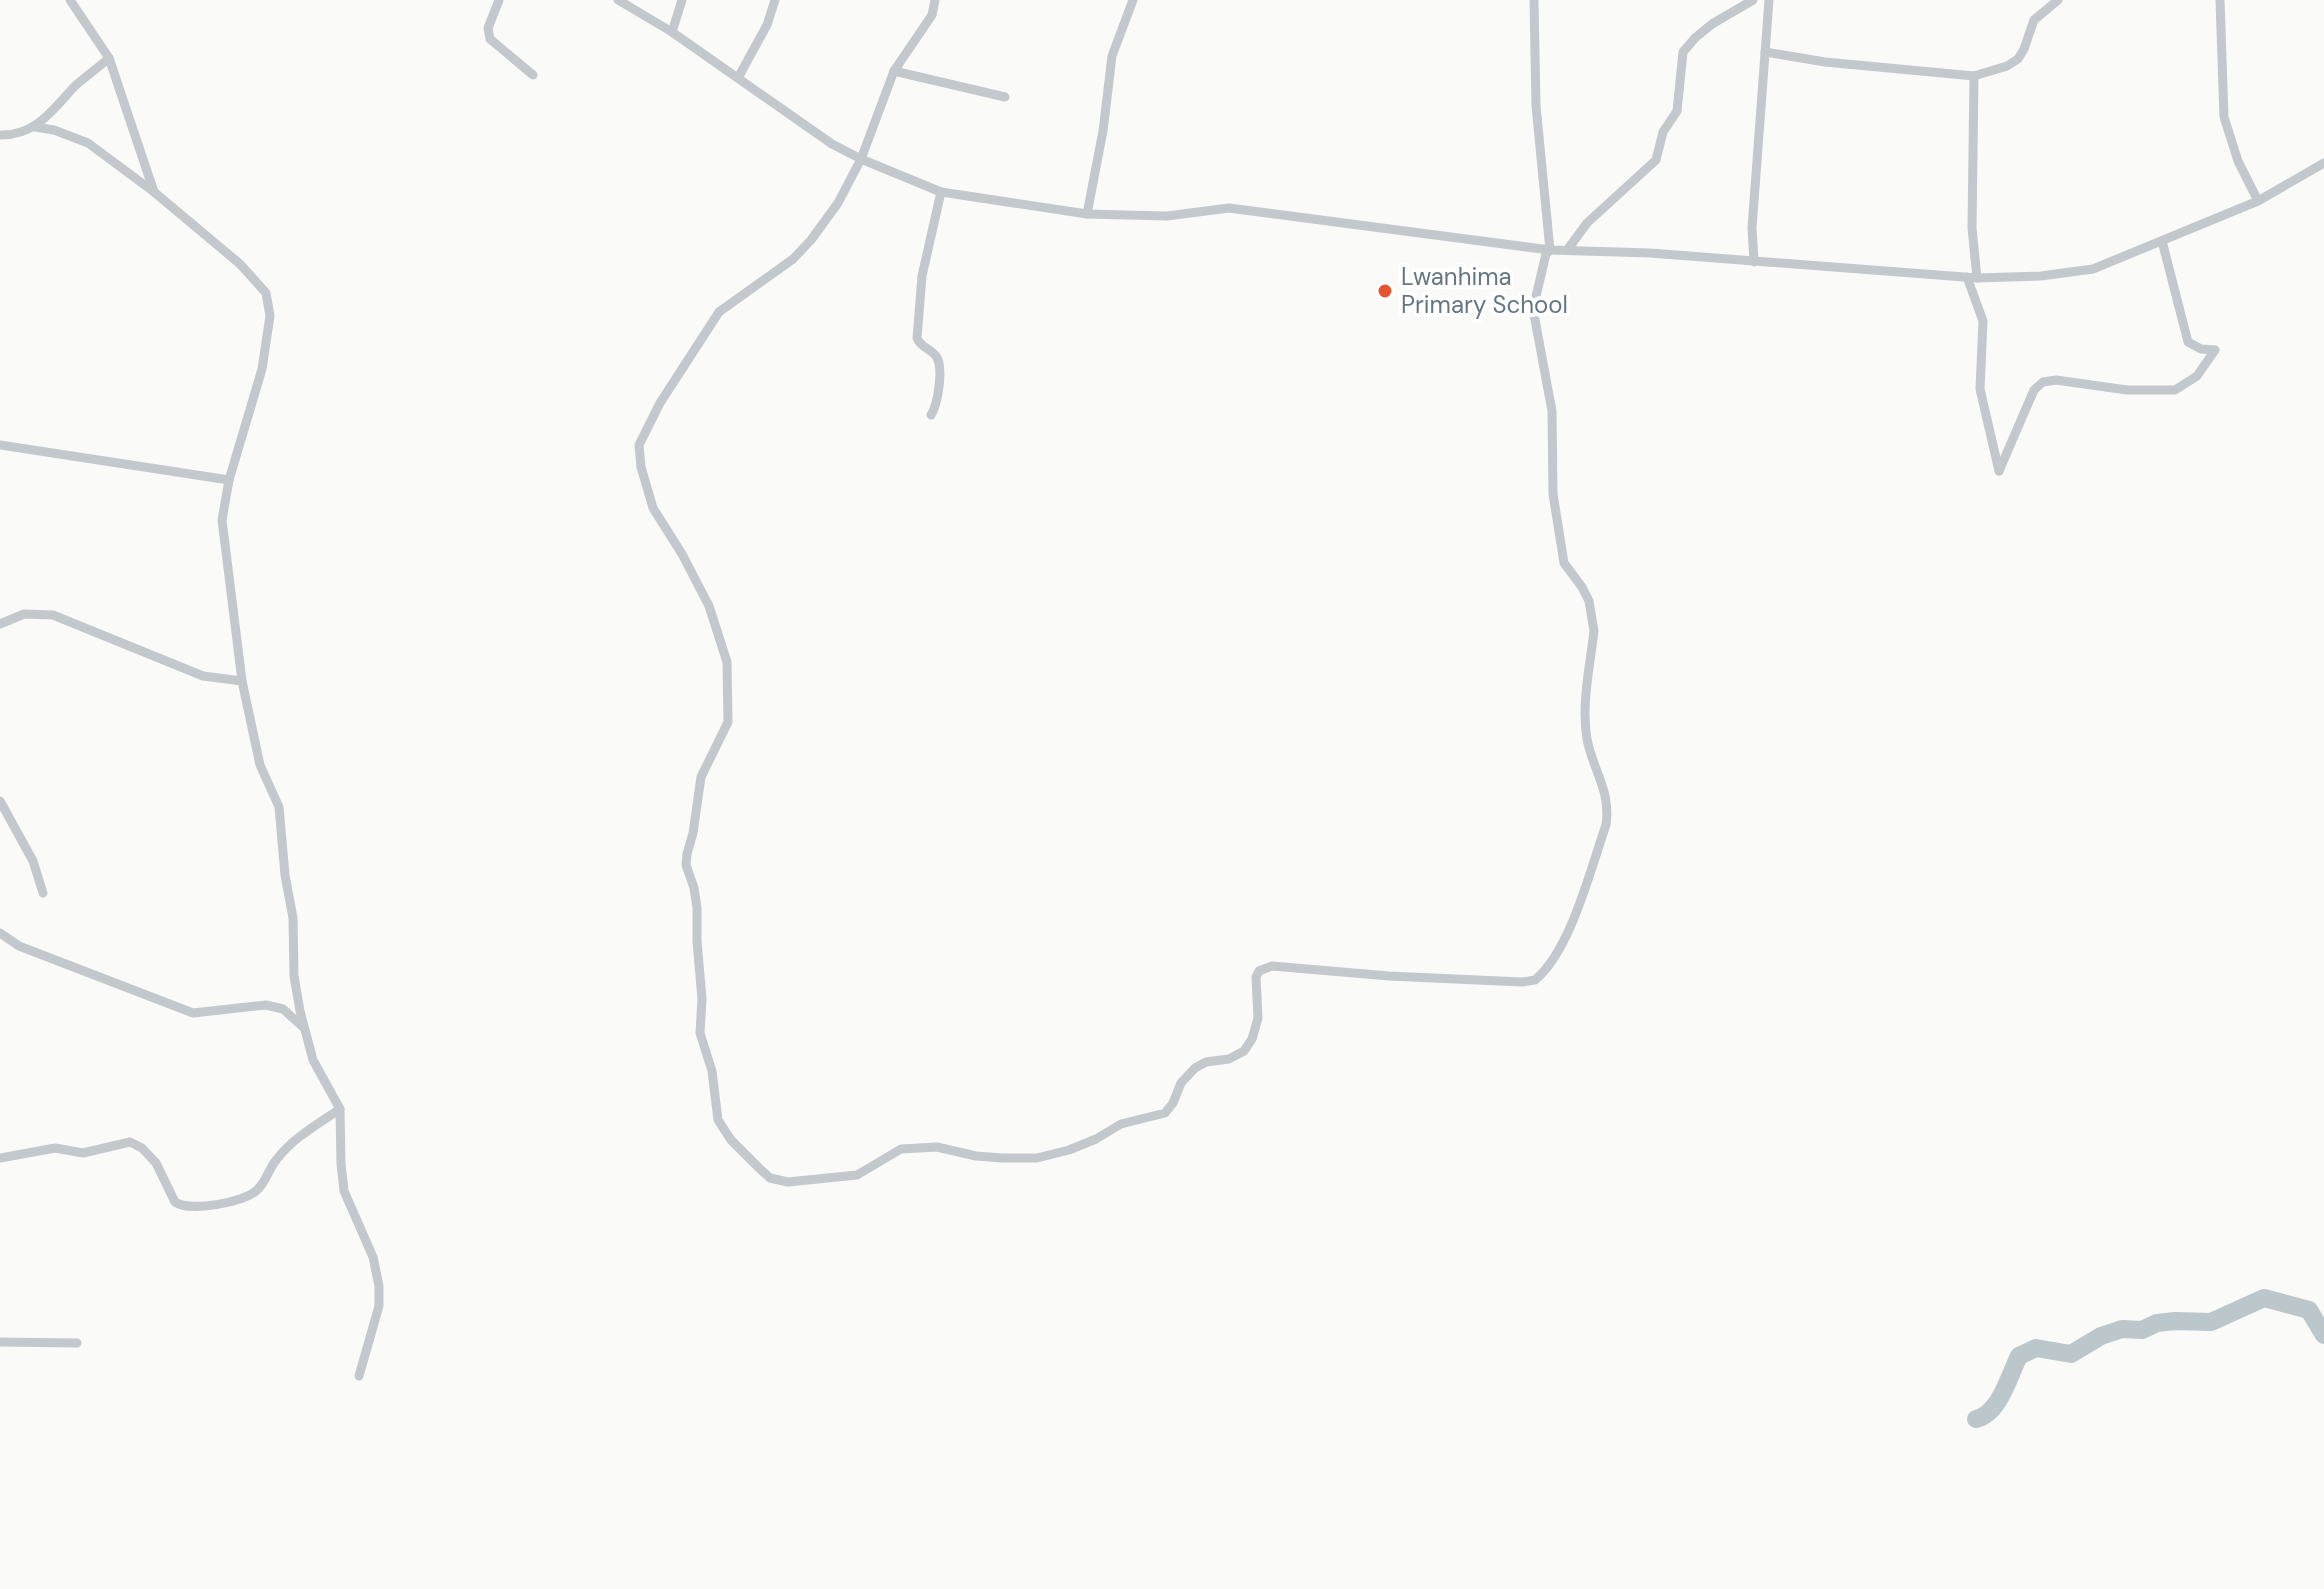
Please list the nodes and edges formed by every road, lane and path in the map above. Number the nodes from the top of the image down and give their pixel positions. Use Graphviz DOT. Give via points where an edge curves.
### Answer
graph roads {
  1 [pos="70,0"];
  2 [pos="499,0"];
  3 [pos="618,0"];
  4 [pos="682,0"];
  5 [pos="775,0"];
  6 [pos="935,0"];
  7 [pos="1133,0"];
  8 [pos="1534,0"];
  9 [pos="1753,0"];
  10 [pos="1769,0"];
  11 [pos="2058,0"];
  12 [pos="2220,0"];
  13 [pos="672,32"];
  14 [pos="1765,52"];
  15 [pos="109,58"];
  16 [pos="894,71"];
  17 [pos="533,75"];
  18 [pos="1974,76"];
  19 [pos="738,78"];
  20 [pos="1005,97"];
  21 [pos="35,127"];
  22 [pos="0,135"];
  23 [pos="861,159"];
  24 [pos="2324,163"];
  25 [pos="154,192"];
  26 [pos="941,192"];
  27 [pos="2258,201"];
  28 [pos="1087,214"];
  29 [pos="2162,241"];
  30 [pos="1568,249"];
  31 [pos="1550,250"];
  32 [pos="1754,262"];
  33 [pos="1972,278"];
  34 [pos="931,415"];
  35 [pos="0,445"];
  36 [pos="229,480"];
  37 [pos="0,624"];
  38 [pos="242,681"];
  39 [pos="0,801"];
  40 [pos="43,893"];
  41 [pos="0,933"];
  42 [pos="303,1027"];
  43 [pos="340,1109"];
  44 [pos="0,1158"];
  45 [pos="0,1342"];
  46 [pos="77,1343"];
  47 [pos="359,1376"];
  1 -- 15 [label="street"];
  2 -- 17 [label="street" via="488,28 490,39"];
  3 -- 13 [label="street"];
  4 -- 13 [label="street"];
  5 -- 19 [label="street"];
  6 -- 16 [label="street" via="932,15"];
  7 -- 28 [label="street" via="1112,56"];
  8 -- 31 [label="street" via="1536,106"];
  9 -- 30 [label="street" via="1712,24 1683,52 1677,111 1663,132 1656,160 1587,223"];
  10 -- 14 [label="street"];
  11 -- 18 [label="street" via="2034,20 2018,59"];
  12 -- 27 [label="street" via="2224,117"];
  13 -- 19 [label="street"];
  14 -- 18 [label="street"];
  14 -- 32 [label="street"];
  15 -- 21 [label="street"];
  15 -- 25 [label="street"];
  16 -- 20 [label="street"];
  16 -- 23 [label="street"];
  18 -- 33 [label="street"];
  19 -- 23 [label="street"];
  21 -- 22 [label="street"];
  21 -- 25 [label="street" via="88,143"];
  23 -- 26 [label="street"];
  23 -- 31 [label="street" via="811,240 719,312 639,445 653,508 709,606 727,662 728,722 701,777 686,865 697,908 700,1033 722,1129 770,1178 788,1182 857,1175 901,1149 937,1147 976,1156 1037,1158 1085,1145 1121,1124 1161,1115 1195,1068 1244,1051 1258,1018 1256,977 1272,966 1522,982 1546,972 1569,930 1608,812 1585,720 1593,617 1582,587 1564,563 1553,494 1552,411 1533,309"];
  24 -- 27 [label="street"];
  25 -- 36 [label="street" via="240,264 266,293 270,316 262,369"];
  26 -- 28 [label="street"];
  26 -- 34 [label="street" via="922,276 917,338 939,363"];
  27 -- 29 [label="street"];
  28 -- 31 [label="street" via="1167,216 1229,208"];
  29 -- 33 [label="street" via="2093,269"];
  29 -- 33 [label="street" via="2188,342 2215,350 2197,376 2175,390 2043,382 2034,390 1999,471 1980,389 1983,321"];
  30 -- 31 [label="street"];
  30 -- 32 [label="street"];
  32 -- 33 [label="street"];
  35 -- 36 [label="street"];
  36 -- 38 [label="street" via="222,520"];
  37 -- 38 [label="street" via="24,614 53,615 203,676"];
  38 -- 42 [label="street" via="260,765 279,807"];
  39 -- 40 [label="street" via="33,861"];
  41 -- 42 [label="street" via="19,946 193,1013 266,1005 283,1009"];
  42 -- 43 [label="street" via="313,1060"];
  43 -- 44 [label="street" via="290,1144 256,1192 192,1208 175,1202 156,1163 130,1142 83,1153 55,1148"];
  43 -- 47 [label="street" via="344,1191 373,1257 379,1286 379,1306"];
  45 -- 46 [label="street"];
}
